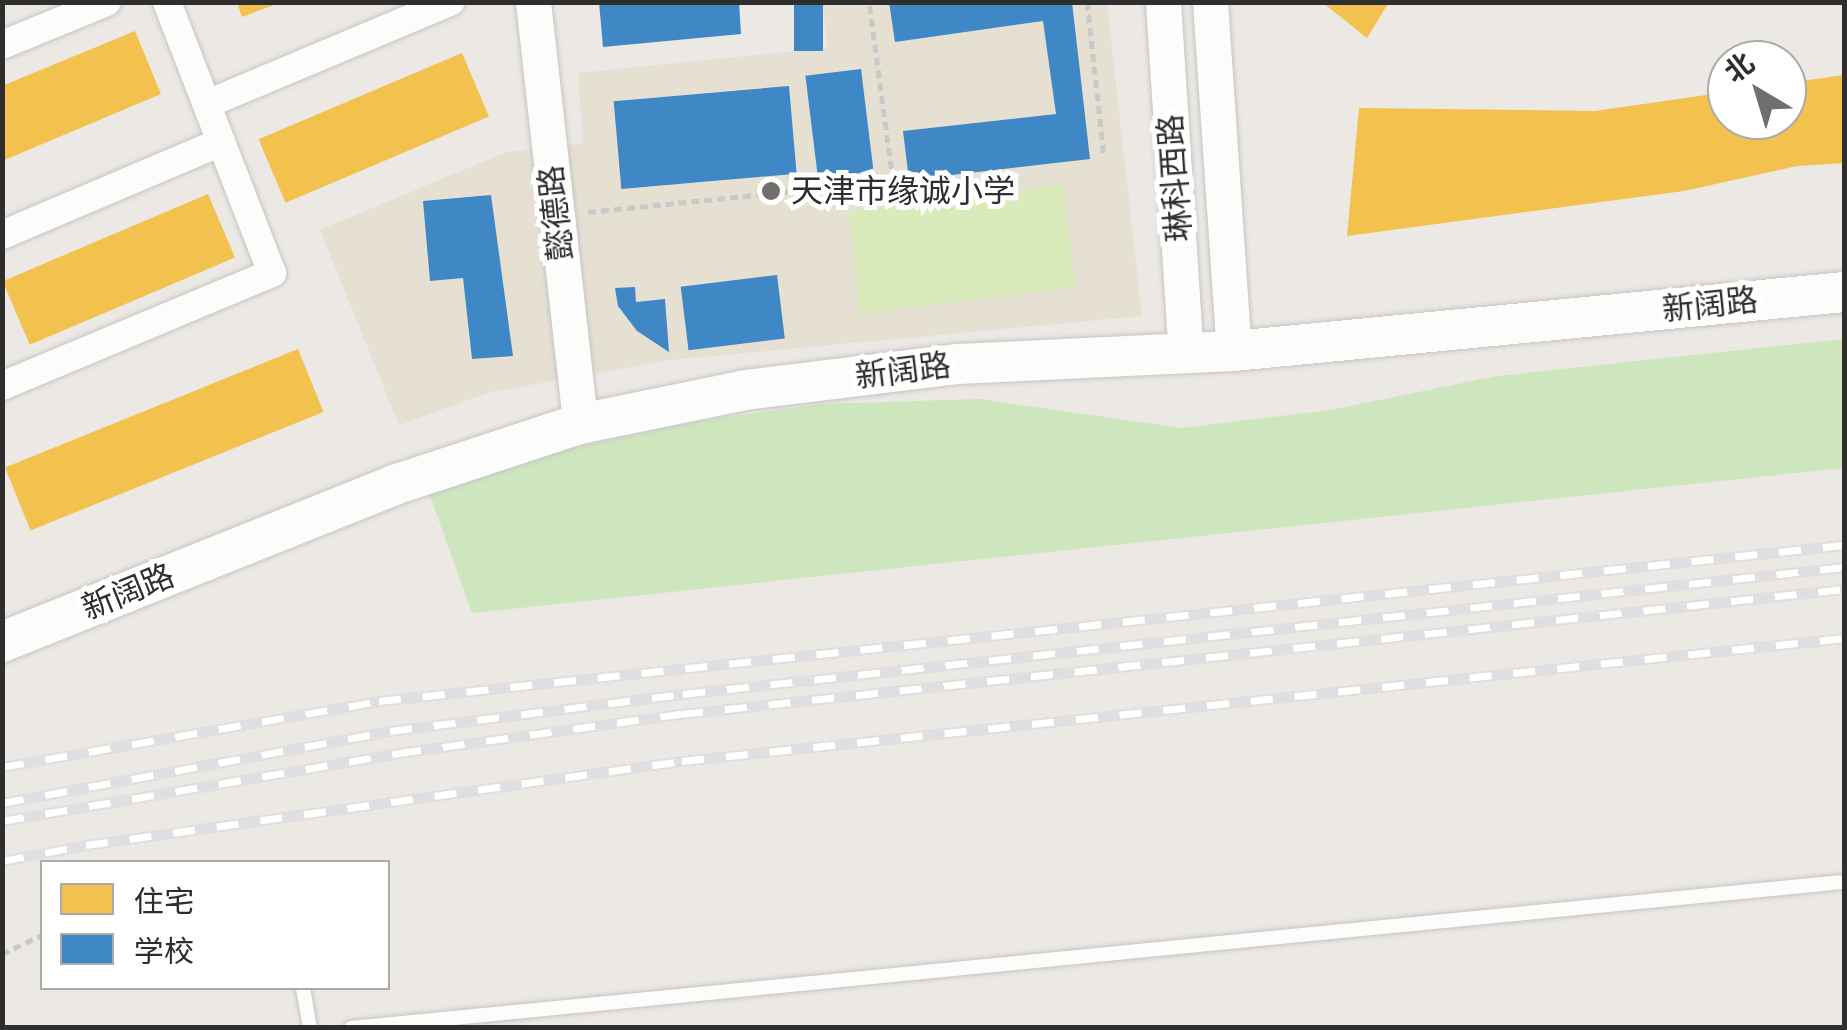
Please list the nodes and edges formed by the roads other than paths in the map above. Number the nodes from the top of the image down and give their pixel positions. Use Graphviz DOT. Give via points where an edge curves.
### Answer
graph roads {
  1 [pos="107,2"];
  2 [pos="166,2"];
  3 [pos="450,2"];
  4 [pos="532,2"];
  5 [pos="1164,2"];
  6 [pos="1210,2"];
  7 [pos="2,45"];
  8 [pos="207,104"];
  9 [pos="221,142"];
  10 [pos="2,235"];
  11 [pos="1844,292"];
  12 [pos="1234,352"];
  13 [pos="1186,354"];
  14 [pos="2,386"];
  15 [pos="580,424"];
  16 [pos="2,642"];
  17 [pos="1844,882"];
  18 [pos="303,990"];
  19 [pos="310,1028"];
  20 [pos="351,1028"];
  1 -- 7 [label="street"];
  2 -- 8 [label="street"];
  3 -- 8 [label="street"];
  4 -- 15 [label="street, 懿德路"];
  5 -- 13 [label="street, 琳科西路"];
  6 -- 12 [label="street, 琳科西路"];
  8 -- 9 [label="street"];
  9 -- 10 [label="street"];
  9 -- 14 [label="street" via="272,272"];
  11 -- 12 [label="main road, 新阔路"];
  12 -- 13 [label="main road, 新阔路"];
  13 -- 15 [label="main road, 新阔路" via="958,364 745,390"];
  15 -- 16 [label="main road, 新阔路" via="394,485"];
  17 -- 20 [label="lane"];
  18 -- 19 [label="lane"];
}
